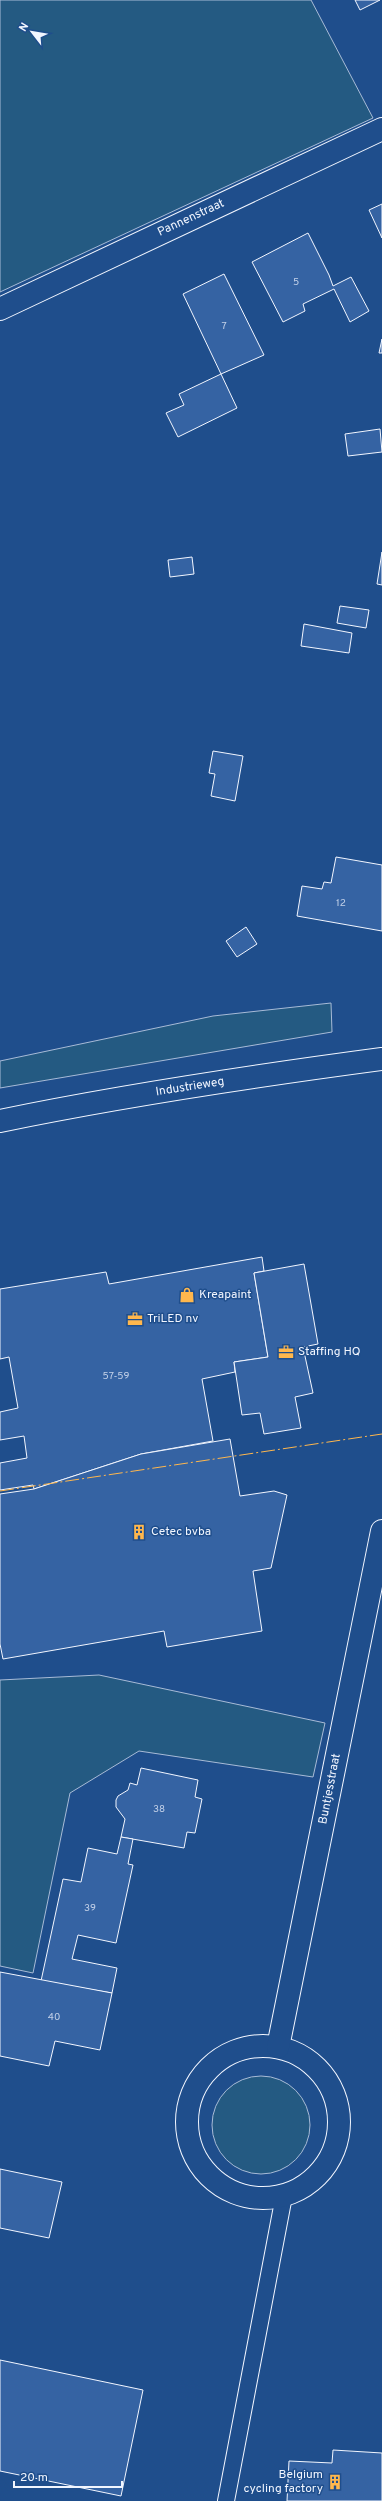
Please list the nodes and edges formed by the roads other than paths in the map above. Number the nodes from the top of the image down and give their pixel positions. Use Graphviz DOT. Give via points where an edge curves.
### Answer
graph roads {
  1 [pos="382,129"];
  2 [pos="0,309"];
  3 [pos="382,1059"];
  4 [pos="0,1121"];
  5 [pos="382,1531"];
  6 [pos="278,2047"];
  7 [pos="284,2196"];
  8 [pos="226,2501"];
  1 -- 2 [label="street, Pannenstraat"];
  3 -- 4 [label="street, Industrieweg" via="145,1094"];
  5 -- 6 [label="street, Buntjesstraat"];
  6 -- 7 [label="street" via="302,2056 322,2073 335,2095 340,2119 336,2144 325,2167 307,2185"];
  6 -- 7 [label="street" via="253,2046 235,2052 209,2068 194,2089 187,2113 188,2138 197,2161 218,2184 235,2193 259,2199"];
  7 -- 8 [label="lane"];
}
